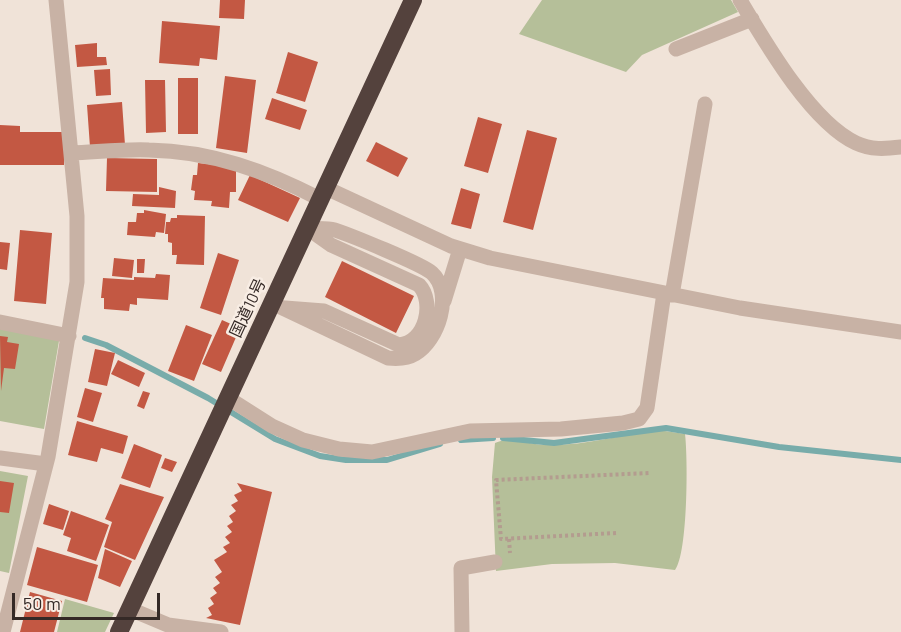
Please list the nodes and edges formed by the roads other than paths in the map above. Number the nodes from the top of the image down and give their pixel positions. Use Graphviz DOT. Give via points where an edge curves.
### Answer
graph roads {
  1 [pos="56,0"];
  2 [pos="413,0"];
  3 [pos="740,0"];
  4 [pos="752,19"];
  5 [pos="676,49"];
  6 [pos="705,104"];
  7 [pos="901,147"];
  8 [pos="71,153"];
  9 [pos="323,194"];
  10 [pos="307,228"];
  11 [pos="460,249"];
  12 [pos="668,294"];
  13 [pos="277,306"];
  14 [pos="441,312"];
  15 [pos="0,322"];
  16 [pos="901,332"];
  17 [pos="69,336"];
  18 [pos="228,398"];
  19 [pos="0,458"];
  20 [pos="46,464"];
  21 [pos="495,562"];
  22 [pos="130,609"];
  23 [pos="3,632"];
  24 [pos="119,632"];
  25 [pos="221,632"];
  26 [pos="462,632"];
  1 -- 8 [label="street"];
  2 -- 9 [label="highway, 国道10号"];
  3 -- 4 [label="street"];
  4 -- 5 [label="street"];
  4 -- 7 [label="street" via="786,72 838,131 868,147"];
  6 -- 12 [label="street"];
  8 -- 9 [label="street" via="149,150 203,156"];
  8 -- 17 [label="street" via="78,253"];
  9 -- 10 [label="highway, 国道10号"];
  9 -- 11 [label="street"];
  10 -- 13 [label="highway, 国道10号"];
  10 -- 13 [label="street" via="331,245 419,285 428,298 428,312 415,338 399,345 324,311"];
  10 -- 14 [label="street" via="334,230 432,273 442,291"];
  11 -- 12 [label="street"];
  11 -- 14 [label="street"];
  12 -- 16 [label="street"];
  12 -- 18 [label="street" via="647,408 633,421 569,428 470,431 389,450 362,452 291,436"];
  13 -- 14 [label="street" via="380,356 398,359 415,355 426,345"];
  13 -- 18 [label="highway, 国道10号"];
  15 -- 17 [label="street"];
  17 -- 20 [label="street"];
  18 -- 22 [label="highway, 国道10号"];
  19 -- 20 [label="street"];
  20 -- 23 [label="street"];
  21 -- 26 [label="street" via="461,568"];
  22 -- 24 [label="highway, 国道10号"];
  22 -- 25 [label="street" via="168,625"];
}
